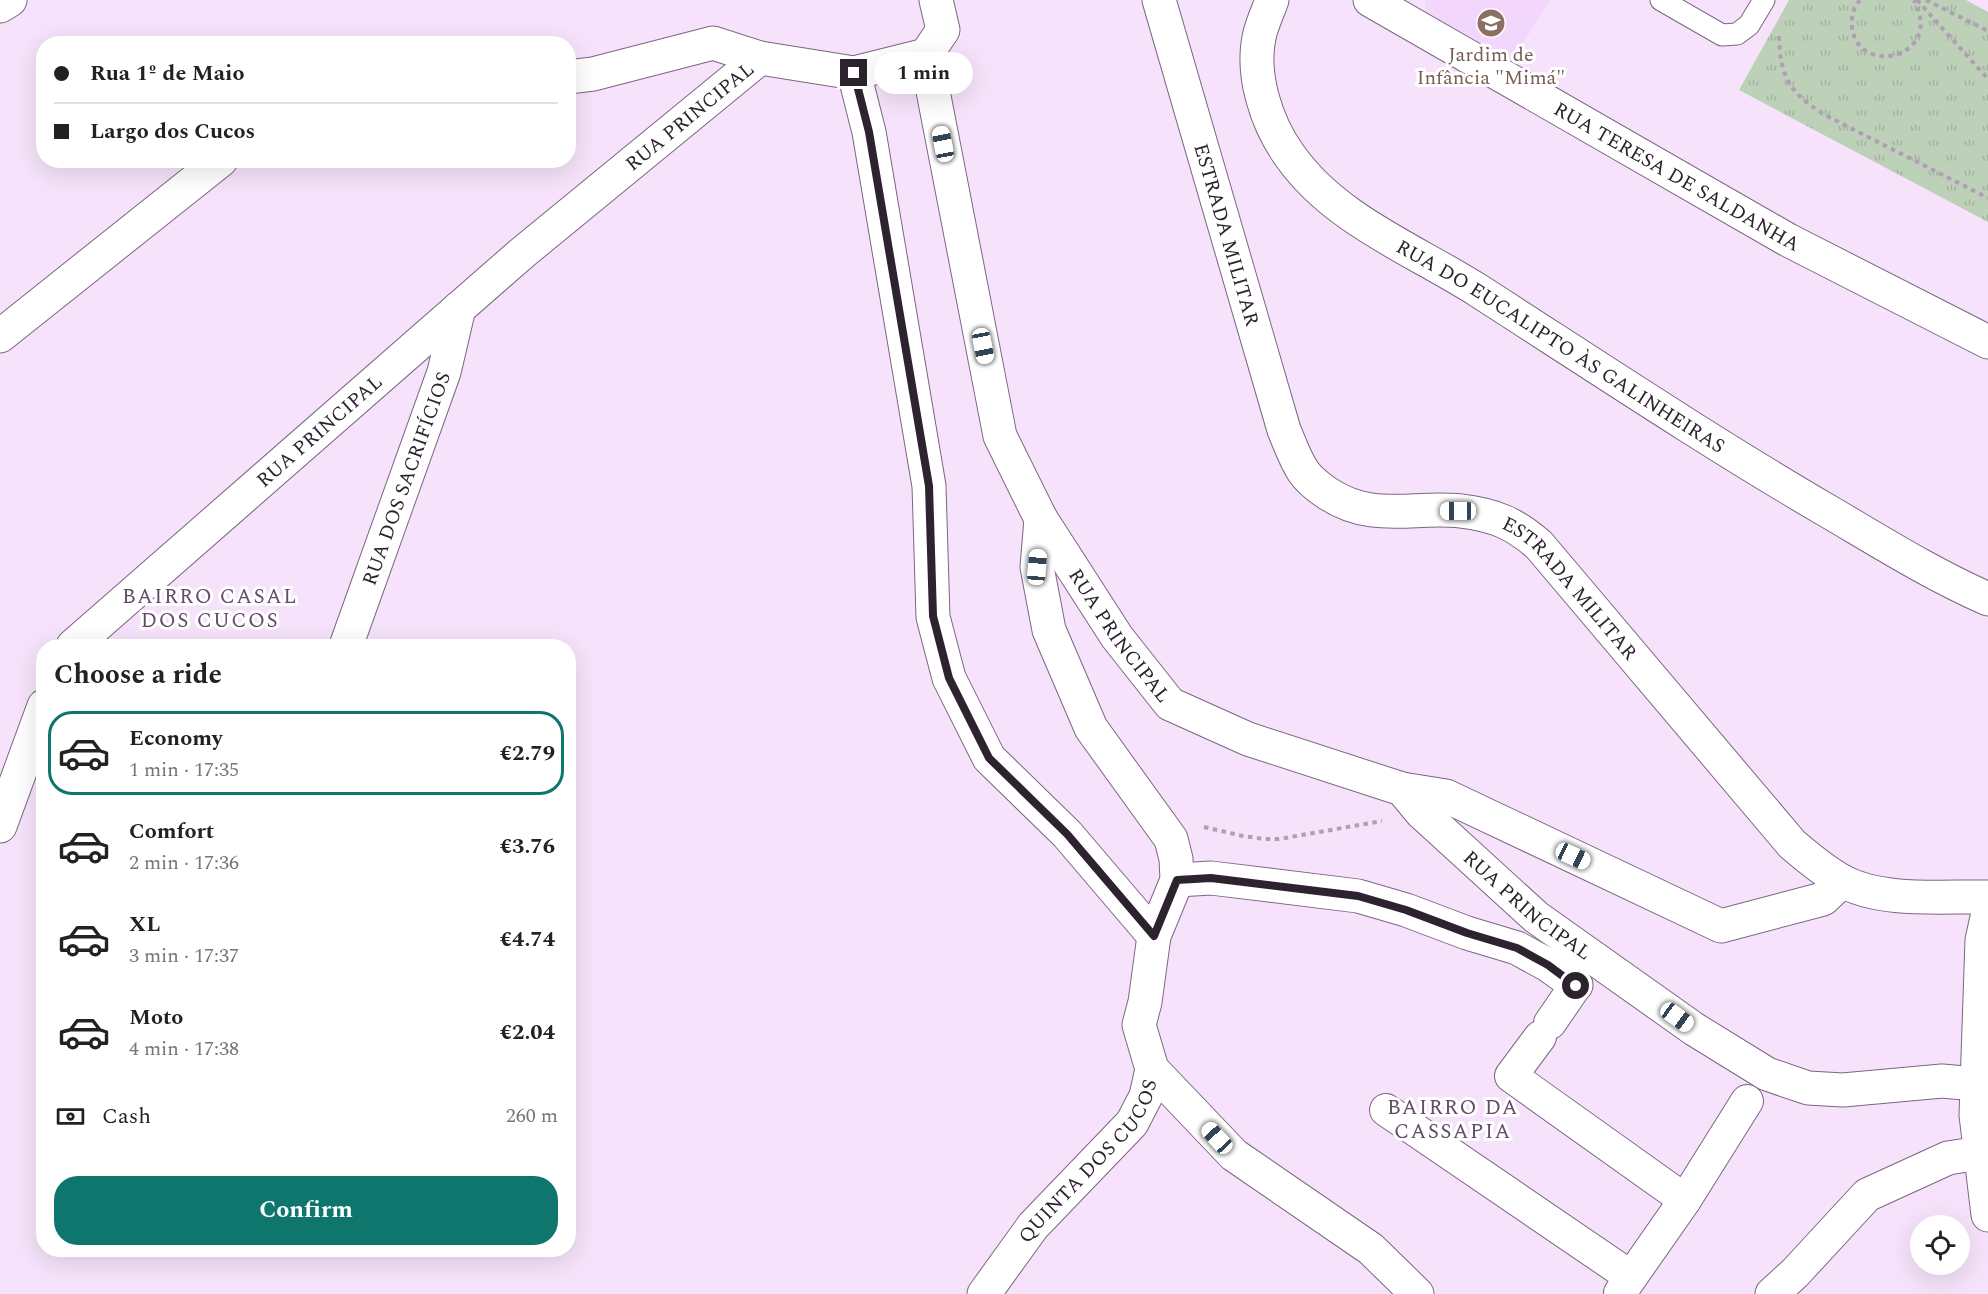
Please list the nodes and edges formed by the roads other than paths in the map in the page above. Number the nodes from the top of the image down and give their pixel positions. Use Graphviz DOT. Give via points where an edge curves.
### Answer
graph roads {
  1 [pos="10,0"];
  2 [pos="936,0"];
  3 [pos="1159,0"];
  4 [pos="1272,0"];
  5 [pos="1370,0"];
  6 [pos="1662,0"];
  7 [pos="1764,0"];
  8 [pos="0,6"];
  9 [pos="1403,8"];
  10 [pos="926,55"];
  11 [pos="760,58"];
  12 [pos="854,73"];
  13 [pos="576,76"];
  14 [pos="211,168"];
  15 [pos="459,308"];
  16 [pos="0,336"];
  17 [pos="1988,342"];
  18 [pos="1041,519"];
  19 [pos="1988,599"];
  20 [pos="82,639"];
  21 [pos="349,639"];
  22 [pos="36,728"];
  23 [pos="1412,801"];
  24 [pos="0,826"];
  25 [pos="1177,880"];
  26 [pos="1842,881"];
  27 [pos="1988,897"];
  28 [pos="1988,913"];
  29 [pos="1154,936"];
  30 [pos="1576,986"];
  31 [pos="1152,1069"];
  32 [pos="1976,1084"];
  33 [pos="1747,1101"];
  34 [pos="1386,1110"];
  35 [pos="1980,1153"];
  36 [pos="1685,1200"];
  37 [pos="1988,1215"];
  38 [pos="1625,1286"];
  39 [pos="984,1294"];
  40 [pos="1417,1294"];
  41 [pos="1772,1294"];
  1 -- 8 [label="street"];
  2 -- 10 [label="street" via="943,30"];
  3 -- 26 [label="street, ESTRADA MILITAR" via="1284,430 1304,473 1318,487 1360,509 1482,514 1522,530 1539,545 1792,844"];
  4 -- 19 [label="street, RUA DO EUCALIPTO ÀS GALINHEIRAS" via="1260,33 1257,60 1270,120 1289,156 1346,212 1469,285 1742,461 1944,579"];
  5 -- 9 [label="street, RUA TERESA DE SALDANHA"];
  6 -- 7 [label="lane" via="1722,35 1737,34 1749,25"];
  9 -- 17 [label="street, RUA TERESA DE SALDANHA" via="1788,240"];
  10 -- 12 [label="street, RUA PRINCIPAL"];
  10 -- 18 [label="street, RUA PRINCIPAL" via="1000,436"];
  11 -- 12 [label="street, RUA PRINCIPAL"];
  11 -- 13 [label="street" via="712,44"];
  11 -- 15 [label="street, RUA PRINCIPAL"];
  12 -- 29 [label="street" via="869,132 929,486 933,616 949,678 989,758 1067,834"];
  14 -- 16 [label="street"];
  15 -- 20 [label="street, RUA PRINCIPAL"];
  15 -- 21 [label="street, RUA DOS SACRIFÍCIOS" via="444,372"];
  18 -- 23 [label="street, RUA PRINCIPAL" via="1117,637 1170,704 1248,739"];
  18 -- 25 [label="street, QUINTA DOS CUCOS" via="1037,567 1049,630 1091,728 1171,839"];
  22 -- 24 [label="street"];
  23 -- 26 [label="street" via="1446,796 1721,926 1823,899"];
  23 -- 32 [label="street, RUA PRINCIPAL" via="1536,917 1694,1029 1767,1074 1808,1088 1843,1090 1942,1081"];
  25 -- 29 [label="street, QUINTA DOS CUCOS"];
  25 -- 30 [label="street" via="1211,878 1358,896 1517,948"];
  26 -- 27 [label="street, ESTRADA MILITAR" via="1891,895"];
  28 -- 32 [label="street" via="1982,940"];
  29 -- 31 [label="street, QUINTA DOS CUCOS" via="1139,1025"];
  30 -- 36 [label="street" via="1511,1076"];
  31 -- 39 [label="street, QUINTA DOS CUCOS" via="1146,1096 1132,1123 1033,1226"];
  31 -- 40 [label="street" via="1234,1155 1371,1249"];
  32 -- 35 [label="street"];
  33 -- 36 [label="street"];
  34 -- 38 [label="street"];
  35 -- 37 [label="street"];
  35 -- 41 [label="street" via="1948,1158 1867,1195"];
  36 -- 38 [label="street"];
}
